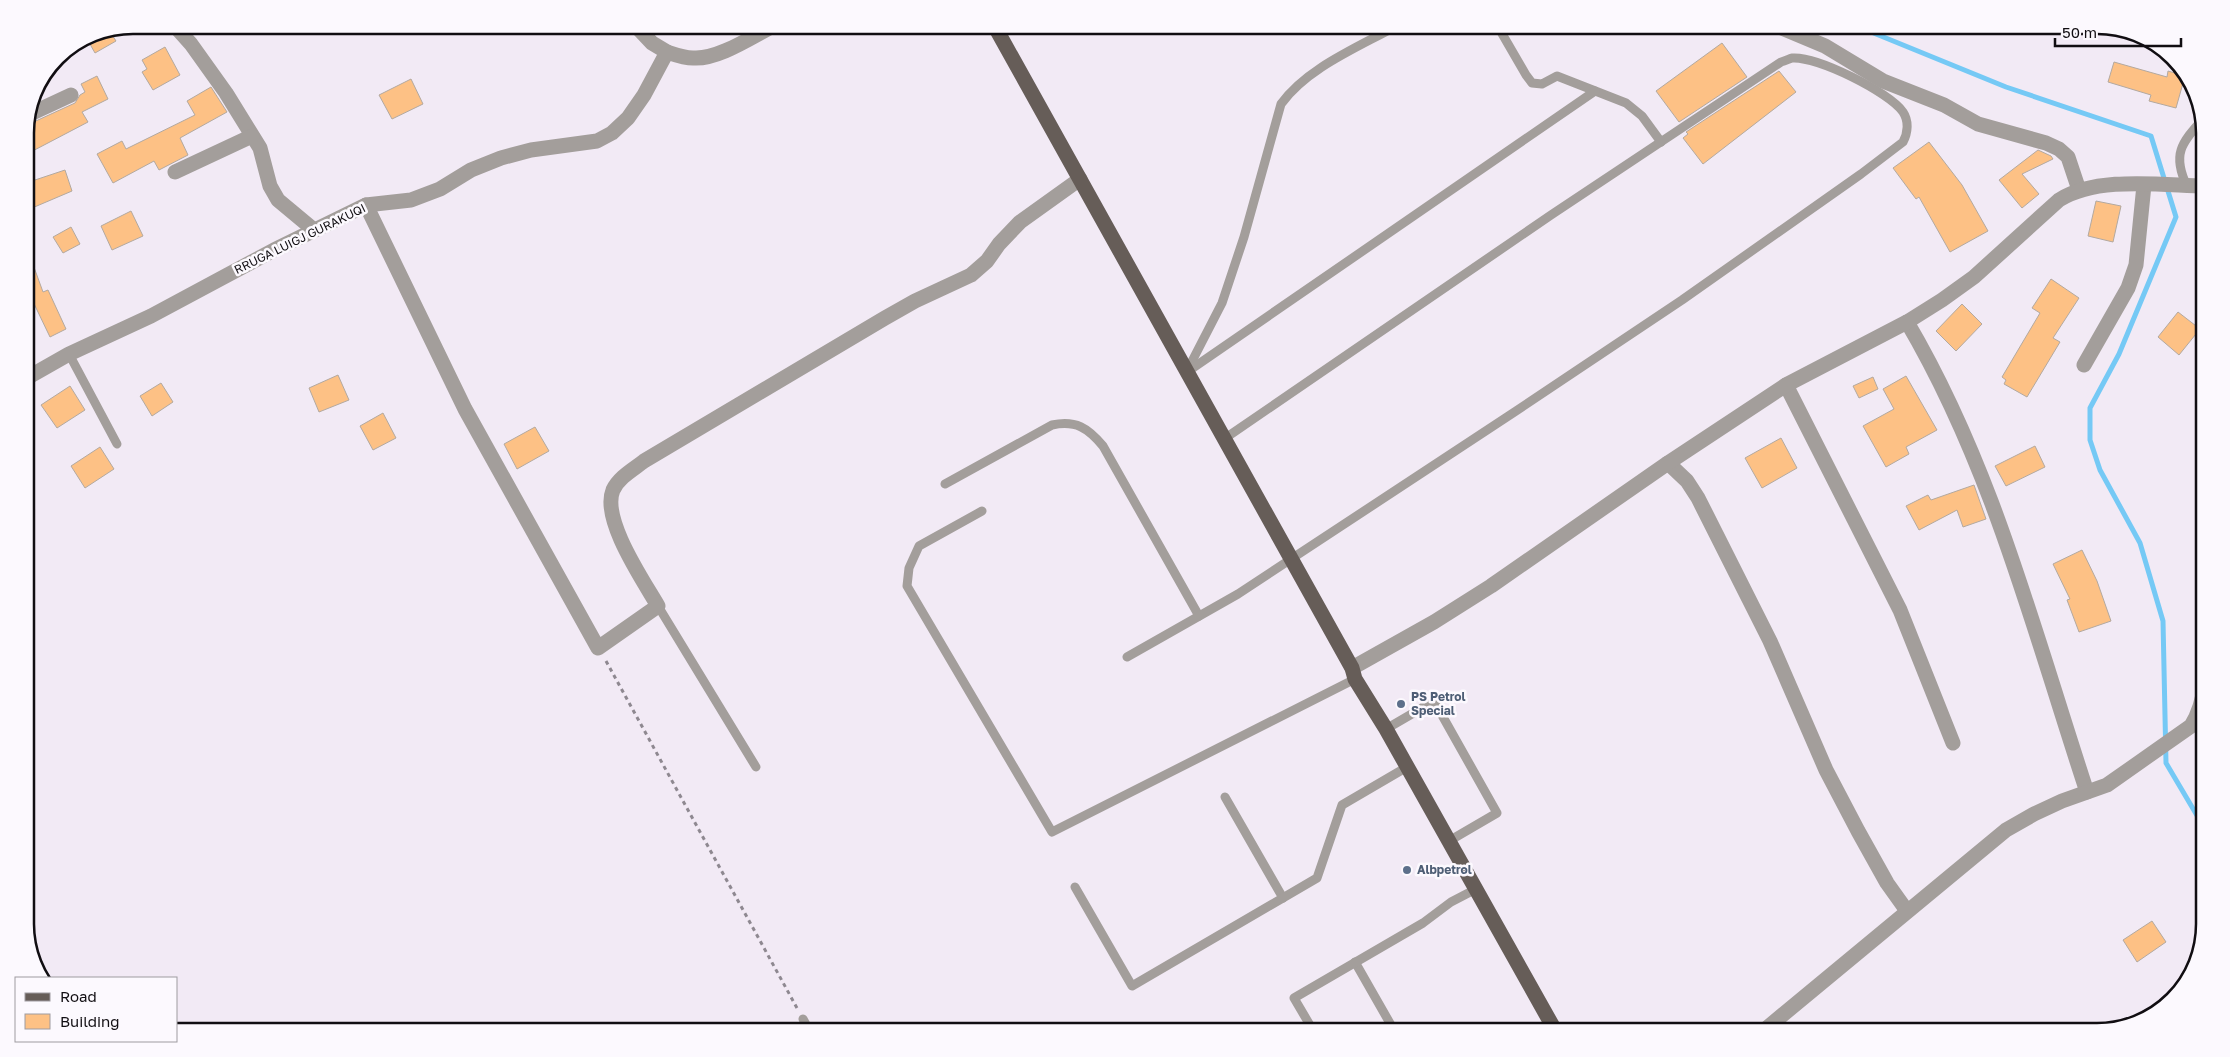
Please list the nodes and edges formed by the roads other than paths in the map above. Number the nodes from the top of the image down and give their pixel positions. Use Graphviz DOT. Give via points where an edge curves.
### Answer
graph roads {
  1 [pos="182,34"];
  2 [pos="644,34"];
  3 [pos="758,34"];
  4 [pos="999,34"];
  5 [pos="1382,34"];
  6 [pos="1502,34"];
  7 [pos="1796,34"];
  8 [pos="667,52"];
  9 [pos="1595,91"];
  10 [pos="71,95"];
  11 [pos="36,111"];
  12 [pos="2196,126"];
  13 [pos="252,136"];
  14 [pos="1661,142"];
  15 [pos="175,172"];
  16 [pos="1080,179"];
  17 [pos="2150,185"];
  18 [pos="2182,186"];
  19 [pos="2196,186"];
  20 [pos="2079,190"];
  21 [pos="366,205"];
  22 [pos="314,230"];
  23 [pos="1907,322"];
  24 [pos="69,354"];
  25 [pos="2084,365"];
  26 [pos="1187,372"];
  27 [pos="34,375"];
  28 [pos="1786,385"];
  29 [pos="1224,439"];
  30 [pos="117,444"];
  31 [pos="1668,463"];
  32 [pos="946,484"];
  33 [pos="982,511"];
  34 [pos="1291,559"];
  35 [pos="658,606"];
  36 [pos="1200,616"];
  37 [pos="1126,657"];
  38 [pos="1353,673"];
  39 [pos="2196,718"];
  40 [pos="1386,728"];
  41 [pos="1953,743"];
  42 [pos="1408,767"];
  43 [pos="756,768"];
  44 [pos="2087,792"];
  45 [pos="1226,797"];
  46 [pos="1449,841"];
  47 [pos="1075,887"];
  48 [pos="1476,888"];
  49 [pos="1283,898"];
  50 [pos="1907,912"];
  51 [pos="1355,962"];
  52 [pos="803,1019"];
  53 [pos="805,1023"];
  54 [pos="1309,1023"];
  55 [pos="1390,1023"];
  56 [pos="1551,1023"];
  57 [pos="1773,1023"];
  1 -- 13 [label="street" via="226,93"];
  2 -- 8 [label="street"];
  3 -- 8 [label="street" via="706,57"];
  4 -- 16 [label="main road"];
  5 -- 26 [label="lane" via="1311,74 1281,104 1222,304"];
  6 -- 9 [label="lane" via="1532,83 1542,84 1556,76"];
  7 -- 20 [label="street" via="1883,80 1944,105 1978,124 2046,142 2059,149 2068,157"];
  8 -- 21 [label="street, RRUGA LUIGJ GURAKUQI" via="628,118 612,133 597,141 540,148 501,158 411,200"];
  9 -- 14 [label="lane" via="1626,103 1642,116"];
  9 -- 26 [label="lane"];
  10 -- 11 [label="street"];
  12 -- 18 [label="lane" via="2180,148 2178,158"];
  13 -- 15 [label="street"];
  13 -- 22 [label="street" via="260,148 270,186 278,200"];
  14 -- 29 [label="lane"];
  14 -- 34 [label="lane" via="1781,62 1792,58 1841,72 1872,87 1904,113 1908,127 1903,142 1682,300"];
  16 -- 26 [label="main road"];
  16 -- 35 [label="street" via="1020,222 971,275 885,318 644,461 623,477 610,501 612,516 617,532"];
  17 -- 18 [label="street"];
  17 -- 20 [label="street" via="2113,184"];
  17 -- 25 [label="street" via="2136,265 2128,288"];
  18 -- 19 [label="street"];
  20 -- 23 [label="street" via="2059,200 1974,277"];
  21 -- 22 [label="street, RRUGA LUIGJ GURAKUQI"];
  21 -- 35 [label="street" via="465,409 598,648"];
  22 -- 24 [label="street, RRUGA LUIGJ GURAKUQI" via="151,316"];
  23 -- 28 [label="street"];
  23 -- 44 [label="street" via="1973,451 2000,521"];
  24 -- 27 [label="street, RRUGA LUIGJ GURAKUQI"];
  24 -- 30 [label="lane"];
  26 -- 29 [label="main road"];
  28 -- 31 [label="street"];
  28 -- 41 [label="street" via="1900,610"];
  29 -- 34 [label="main road"];
  31 -- 38 [label="street" via="1492,586"];
  31 -- 50 [label="street" via="1687,481 1698,498 1770,641 1826,770 1862,840"];
  32 -- 36 [label="lane" via="1052,425 1065,422 1079,426 1093,434 1103,446"];
  33 -- 38 [label="lane" via="919,546 909,568 907,586 1052,832"];
  34 -- 36 [label="lane"];
  34 -- 38 [label="main road"];
  35 -- 43 [label="lane"];
  36 -- 37 [label="lane"];
  38 -- 40 [label="main road"];
  39 -- 44 [label="street" via="2191,726 2144,759 2106,784"];
  40 -- 42 [label="main road"];
  40 -- 46 [label="lane" via="1434,701 1498,813"];
  42 -- 46 [label="main road"];
  42 -- 49 [label="lane" via="1342,805 1317,878"];
  44 -- 50 [label="street" via="2034,814 2006,830"];
  45 -- 49 [label="lane"];
  46 -- 48 [label="main road"];
  47 -- 49 [label="lane" via="1132,986"];
  48 -- 51 [label="lane"];
  48 -- 56 [label="main road"];
  50 -- 57 [label="street"];
  51 -- 54 [label="lane" via="1294,998"];
  51 -- 55 [label="lane"];
  52 -- 53 [label="lane"];
}
